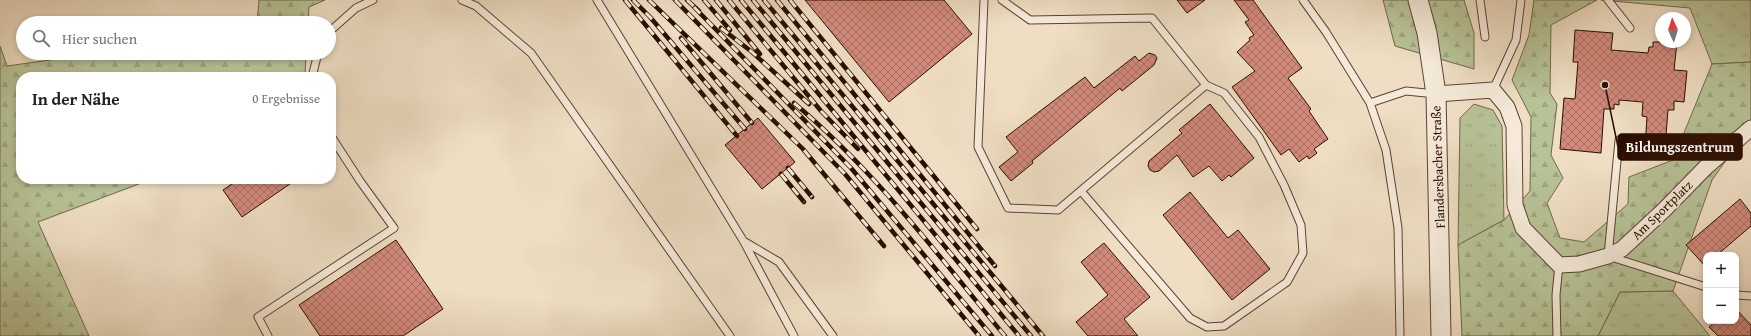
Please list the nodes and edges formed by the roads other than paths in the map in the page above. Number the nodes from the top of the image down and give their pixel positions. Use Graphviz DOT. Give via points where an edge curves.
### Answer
graph roads {
  1 [pos="373,0"];
  2 [pos="462,0"];
  3 [pos="597,0"];
  4 [pos="984,0"];
  5 [pos="1002,0"];
  6 [pos="1303,0"];
  7 [pos="1418,0"];
  8 [pos="1480,0"];
  9 [pos="1521,0"];
  10 [pos="1608,0"];
  11 [pos="336,26"];
  12 [pos="1630,28"];
  13 [pos="1485,37"];
  14 [pos="316,60"];
  15 [pos="313,72"];
  16 [pos="1206,85"];
  17 [pos="1493,90"];
  18 [pos="1436,94"];
  19 [pos="1370,104"];
  20 [pos="1751,131"];
  21 [pos="1619,140"];
  22 [pos="336,144"];
  23 [pos="1081,191"];
  24 [pos="744,242"];
  25 [pos="1608,256"];
  26 [pos="1559,265"];
  27 [pos="1703,286"];
  28 [pos="1739,295"];
  29 [pos="1751,296"];
  30 [pos="268,336"];
  31 [pos="730,336"];
  32 [pos="794,336"];
  33 [pos="833,336"];
  34 [pos="1400,336"];
  35 [pos="1441,336"];
  36 [pos="1557,336"];
  1 -- 11 [label="lane" via="356,8"];
  2 -- 31 [label="lane" via="476,6 531,53"];
  3 -- 24 [label="lane"];
  4 -- 23 [label="lane" via="978,147 1008,208 1058,210"];
  5 -- 16 [label="lane" via="1030,20 1152,18"];
  6 -- 19 [label="lane" via="1326,32"];
  7 -- 18 [label="street, Flandersbacher Straße" via="1427,33"];
  8 -- 13 [label="lane"];
  9 -- 17 [label="lane" via="1516,40"];
  10 -- 12 [label="lane"];
  14 -- 15 [label="lane"];
  16 -- 23 [label="lane"];
  16 -- 23 [label="lane" via="1224,93 1259,136 1301,225 1303,253 1286,282 1224,326 1206,327 1190,318"];
  17 -- 18 [label="street"];
  17 -- 26 [label="street" via="1506,106 1514,126 1515,205 1523,228"];
  18 -- 19 [label="lane" via="1406,91"];
  18 -- 35 [label="street, Flandersbacher Straße"];
  19 -- 34 [label="lane" via="1386,150 1398,228"];
  20 -- 25 [label="street, Am Sportplatz" via="1706,167 1622,249"];
  21 -- 25 [label="lane"];
  22 -- 30 [label="lane" via="394,228 258,317"];
  24 -- 32 [label="lane"];
  24 -- 33 [label="lane" via="779,262"];
  25 -- 26 [label="street, Am Sportplatz" via="1579,264"];
  25 -- 27 [label="lane"];
  26 -- 36 [label="lane" via="1556,295"];
  28 -- 29 [label="lane"];
}
